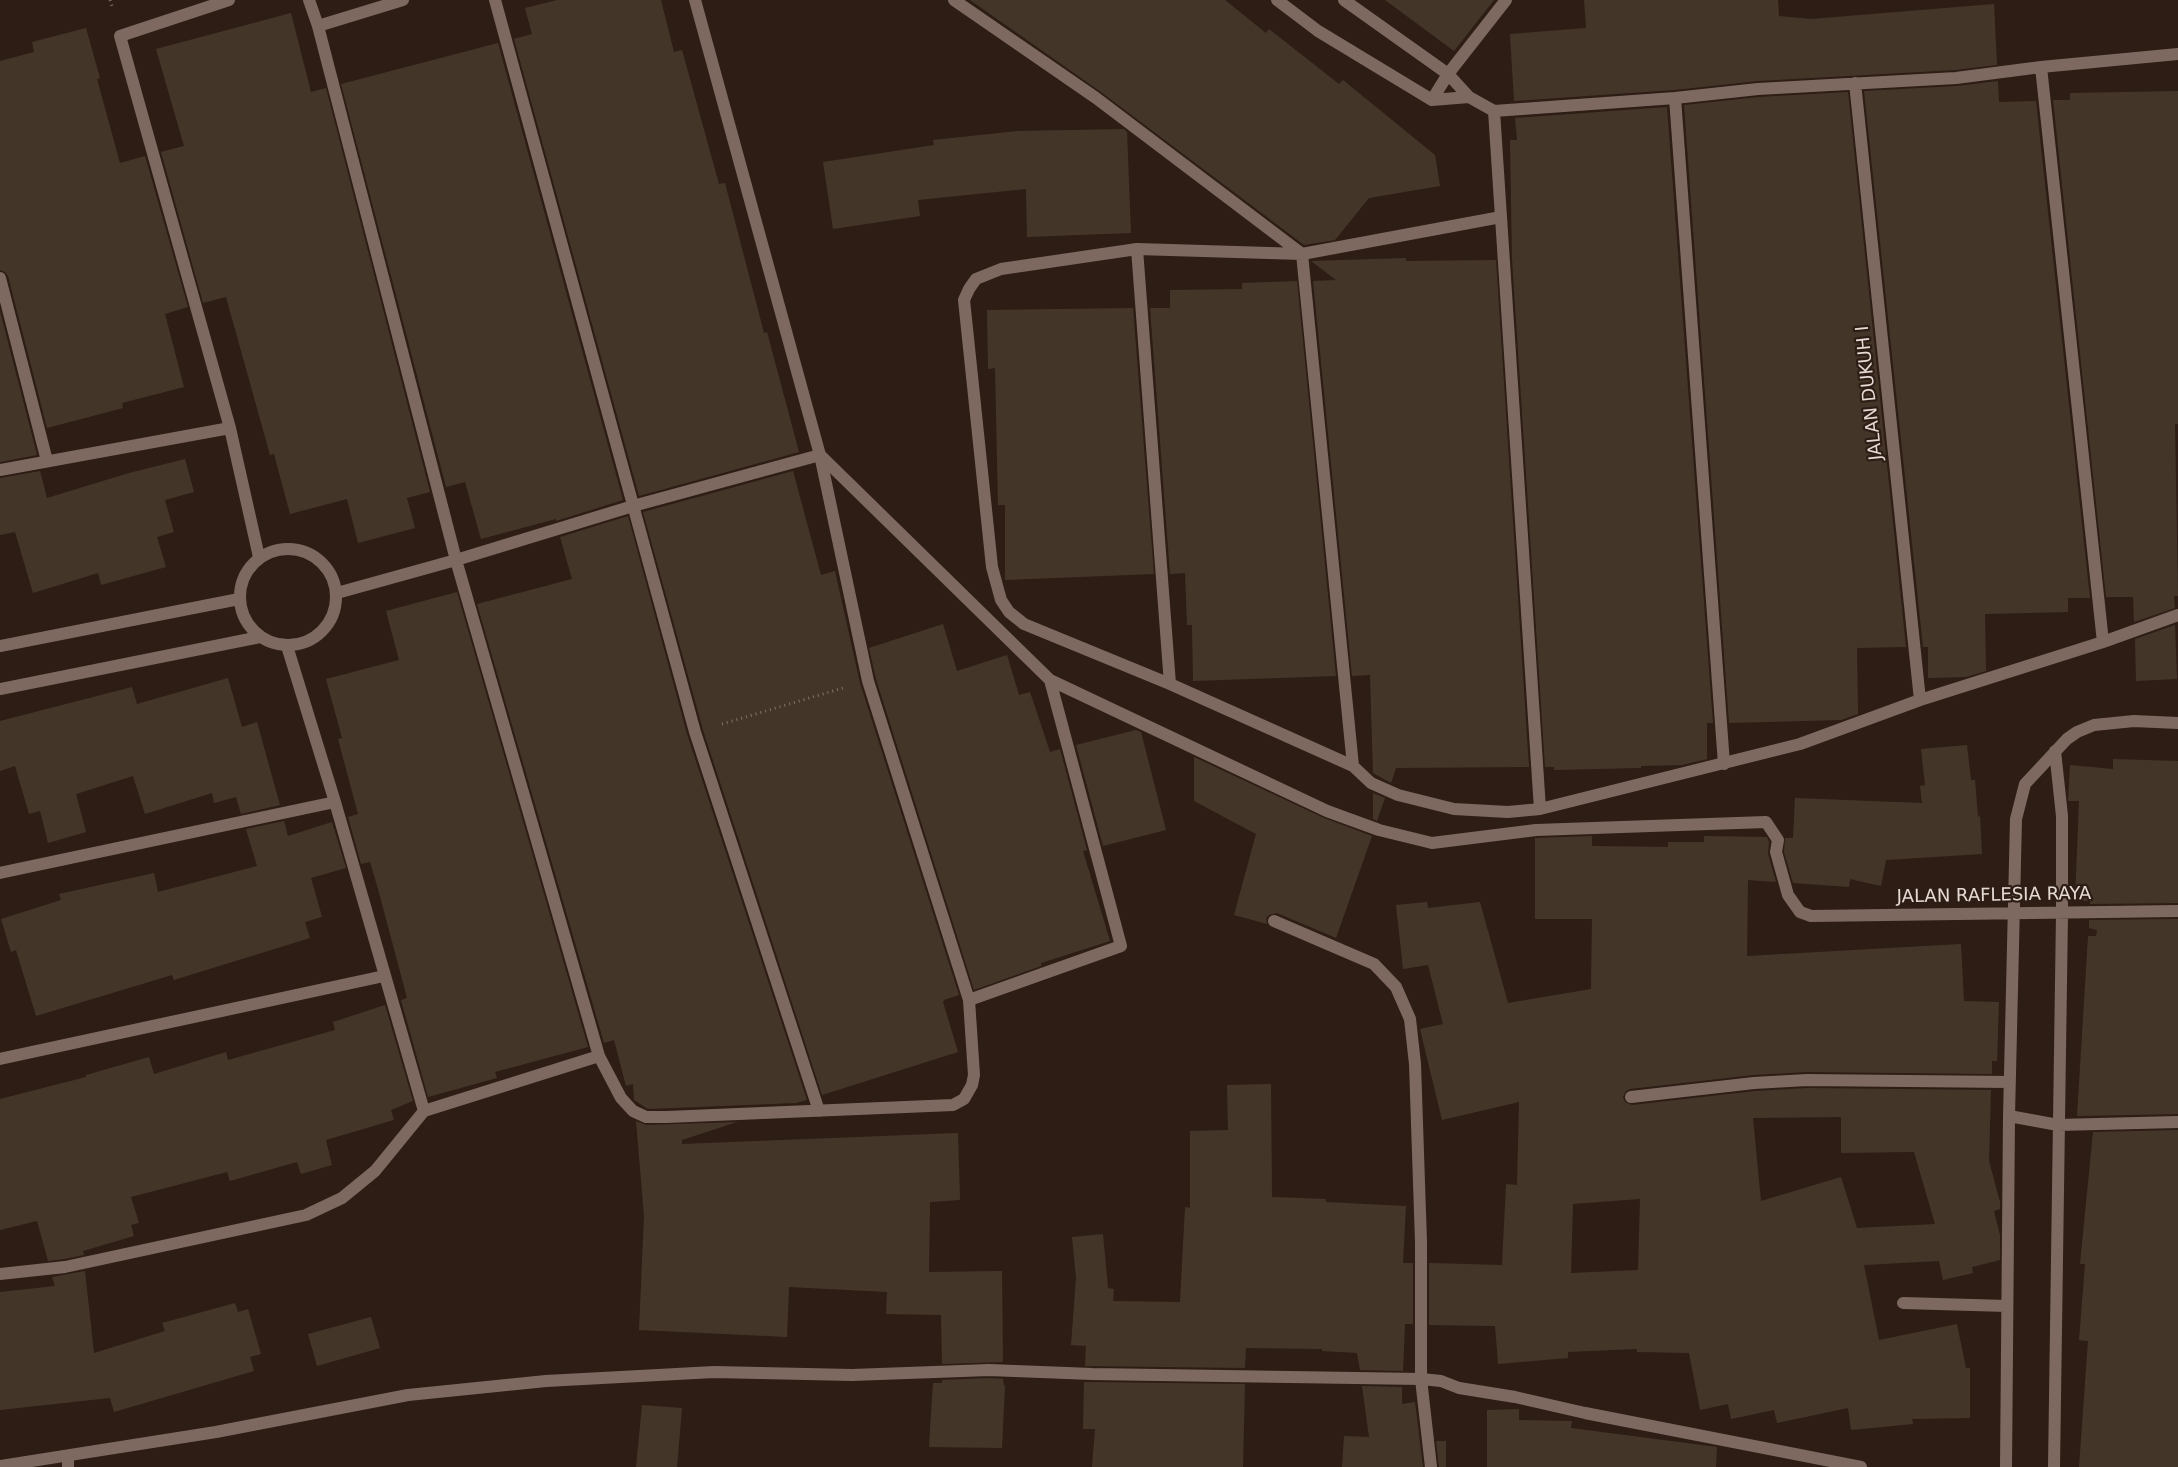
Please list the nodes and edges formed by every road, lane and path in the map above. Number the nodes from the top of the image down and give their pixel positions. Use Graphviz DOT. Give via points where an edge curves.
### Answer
graph roads {
  1 [pos="228,0"];
  2 [pos="309,0"];
  3 [pos="403,0"];
  4 [pos="495,0"];
  5 [pos="695,0"];
  6 [pos="954,0"];
  7 [pos="1277,0"];
  8 [pos="1344,0"];
  9 [pos="1506,0"];
  10 [pos="318,26"];
  11 [pos="2178,54"];
  12 [pos="2041,67"];
  13 [pos="1448,74"];
  14 [pos="1855,83"];
  15 [pos="1469,97"];
  16 [pos="1674,98"];
  17 [pos="1432,100"];
  18 [pos="1494,111"];
  19 [pos="1501,217"];
  20 [pos="1137,250"];
  21 [pos="1302,254"];
  22 [pos="0,278"];
  23 [pos="230,428"];
  24 [pos="820,456"];
  25 [pos="47,461"];
  26 [pos="0,470"];
  27 [pos="633,506"];
  28 [pos="259,557"];
  29 [pos="456,560"];
  30 [pos="338,593"];
  31 [pos="240,600"];
  32 [pos="2178,615"];
  33 [pos="260,637"];
  34 [pos="2102,642"];
  35 [pos="0,646"];
  36 [pos="287,646"];
  37 [pos="1050,680"];
  38 [pos="868,681"];
  39 [pos="1170,684"];
  40 [pos="0,689"];
  41 [pos="1920,700"];
  42 [pos="2178,723"];
  43 [pos="695,732"];
  44 [pos="2055,750"];
  45 [pos="1724,764"];
  46 [pos="1353,766"];
  47 [pos="335,802"];
  48 [pos="1540,809"];
  49 [pos="0,873"];
  50 [pos="2178,911"];
  51 [pos="2012,913"];
  52 [pos="2062,913"];
  53 [pos="1274,921"];
  54 [pos="384,976"];
  55 [pos="969,1000"];
  56 [pos="598,1056"];
  57 [pos="0,1060"];
  58 [pos="2010,1082"];
  59 [pos="1631,1097"];
  60 [pos="424,1111"];
  61 [pos="819,1111"];
  62 [pos="2009,1116"];
  63 [pos="2178,1122"];
  64 [pos="2058,1125"];
  65 [pos="0,1274"];
  66 [pos="1903,1303"];
  67 [pos="2007,1306"];
  68 [pos="1421,1379"];
  69 [pos="68,1462"];
  70 [pos="0,1466"];
  71 [pos="1431,1467"];
  72 [pos="1861,1467"];
  73 [pos="2006,1467"];
  74 [pos="2054,1467"];
  1 -- 23 [label="street" via="120,36"];
  2 -- 10 [label="street"];
  3 -- 10 [label="street"];
  4 -- 27 [label="street"];
  5 -- 24 [label="street"];
  6 -- 21 [label="street" via="1096,98"];
  7 -- 17 [label="street" via="1318,31"];
  8 -- 13 [label="street"];
  9 -- 13 [label="street"];
  10 -- 29 [label="street"];
  11 -- 12 [label="street"];
  12 -- 14 [label="street" via="1956,78"];
  12 -- 34 [label="street"];
  13 -- 15 [label="street"];
  13 -- 17 [label="street"];
  14 -- 16 [label="street"];
  14 -- 41 [label="street, JALAN DUKUH I"];
  15 -- 17 [label="street"];
  15 -- 18 [label="street"];
  16 -- 18 [label="street"];
  16 -- 45 [label="street"];
  18 -- 19 [label="street"];
  19 -- 21 [label="street"];
  19 -- 48 [label="street"];
  20 -- 21 [label="street"];
  20 -- 39 [label="street"];
  20 -- 39 [label="street" via="1001,269 976,279 964,300 992,567 1001,600 1009,612 1024,624"];
  21 -- 46 [label="street"];
  22 -- 25 [label="street"];
  23 -- 25 [label="street"];
  23 -- 28 [label="street"];
  24 -- 27 [label="street"];
  24 -- 37 [label="street"];
  24 -- 38 [label="street"];
  25 -- 26 [label="street"];
  27 -- 29 [label="street"];
  27 -- 43 [label="street"];
  28 -- 30 [label="street" via="283,548 309,552 329,569"];
  28 -- 31 [label="street" via="244,576"];
  29 -- 30 [label="street"];
  29 -- 56 [label="street"];
  30 -- 36 [label="street" via="332,619 313,639"];
  31 -- 33 [label="street" via="245,619"];
  31 -- 35 [label="street"];
  32 -- 34 [label="street"];
  33 -- 36 [label="street"];
  33 -- 40 [label="street"];
  34 -- 41 [label="street"];
  36 -- 47 [label="street"];
  37 -- 51 [label="street, JALAN RAFLESIA RAYA" via="1328,811 1379,830 1432,842 1536,830 1766,822 1778,840 1776,852 1788,895 1800,912 1811,916"];
  37 -- 55 [label="street" via="1121,946"];
  38 -- 43 [label="path"];
  38 -- 55 [label="street"];
  39 -- 46 [label="street"];
  41 -- 45 [label="street" via="1800,744"];
  42 -- 44 [label="street" via="2094,725 2067,739"];
  43 -- 61 [label="street"];
  44 -- 51 [label="street" via="2025,784 2016,819"];
  44 -- 52 [label="street" via="2062,816"];
  45 -- 48 [label="street"];
  46 -- 48 [label="street" via="1372,783 1398,795 1445,806 1508,812"];
  47 -- 49 [label="street"];
  47 -- 54 [label="street"];
  50 -- 52 [label="street, JALAN RAFLESIA RAYA"];
  51 -- 52 [label="street, JALAN RAFLESIA RAYA"];
  51 -- 58 [label="street"];
  52 -- 64 [label="street"];
  53 -- 68 [label="street" via="1374,964 1396,987 1410,1019 1415,1064 1421,1242"];
  54 -- 57 [label="street"];
  54 -- 60 [label="street"];
  55 -- 61 [label="street" via="974,1075 964,1099 954,1105"];
  56 -- 60 [label="street"];
  56 -- 61 [label="street" via="621,1098 633,1111 646,1117"];
  58 -- 59 [label="street" via="1807,1080"];
  58 -- 62 [label="street"];
  60 -- 65 [label="street" via="375,1170 342,1198 306,1215 65,1267"];
  62 -- 64 [label="street"];
  62 -- 67 [label="street"];
  63 -- 64 [label="street"];
  64 -- 74 [label="street"];
  66 -- 67 [label="street"];
  67 -- 73 [label="street"];
  68 -- 69 [label="street" via="989,1370 852,1375 714,1372 546,1381 408,1395"];
  68 -- 71 [label="street"];
  68 -- 72 [label="street"];
  69 -- 70 [label="street"];
}
